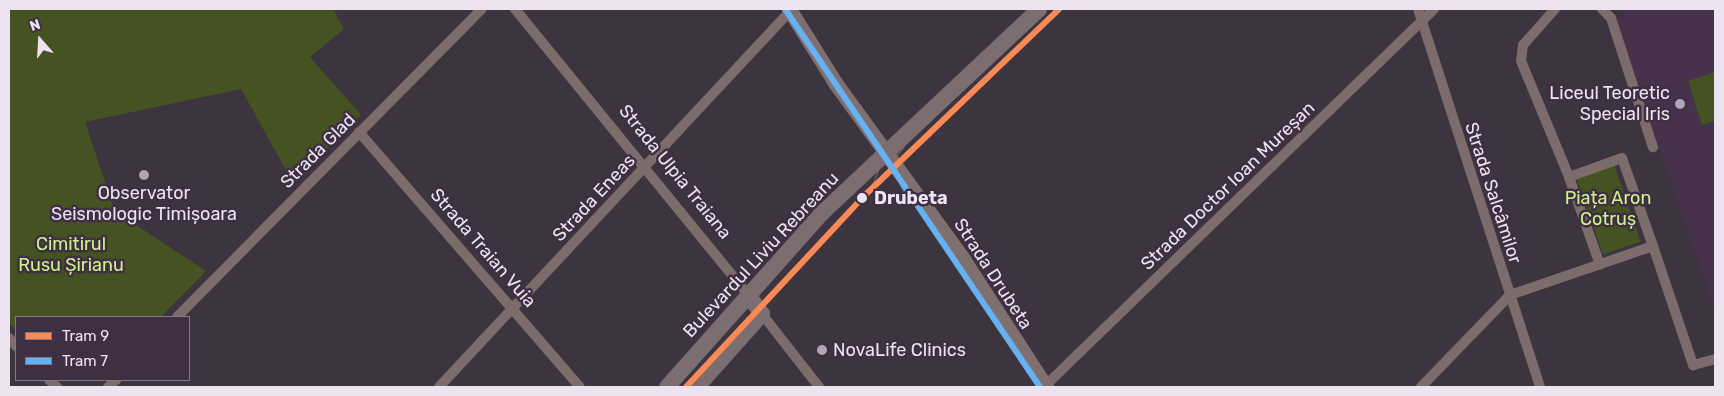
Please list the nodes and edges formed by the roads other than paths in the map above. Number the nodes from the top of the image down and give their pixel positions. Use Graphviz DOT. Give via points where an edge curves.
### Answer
graph roads {
  1 [pos="482,9"];
  2 [pos="515,9"];
  3 [pos="791,9"];
  4 [pos="1039,9"];
  5 [pos="1418,9"];
  6 [pos="1434,9"];
  7 [pos="1554,9"];
  8 [pos="1602,9"];
  9 [pos="1422,21"];
  10 [pos="359,132"];
  11 [pos="1653,147"];
  12 [pos="887,152"];
  13 [pos="646,167"];
  14 [pos="1569,177"];
  15 [pos="1653,246"];
  16 [pos="1600,265"];
  17 [pos="748,295"];
  18 [pos="1510,295"];
  19 [pos="514,309"];
  20 [pos="762,314"];
  21 [pos="178,316"];
  22 [pos="1715,359"];
  23 [pos="439,387"];
  24 [pos="580,387"];
  25 [pos="667,387"];
  26 [pos="697,387"];
  27 [pos="819,387"];
  28 [pos="1046,387"];
  29 [pos="1421,387"];
  30 [pos="1540,387"];
  1 -- 10 [label="street, Strada Glad"];
  2 -- 13 [label="street, Strada Ulpia Traiana"];
  3 -- 12 [label="street, Strada Drubeta" via="836,84"];
  3 -- 13 [label="street, Strada Eneas"];
  4 -- 12 [label="main road, Bulevardul Liviu Rebreanu"];
  5 -- 9 [label="street, Strada Salcâmilor"];
  6 -- 9 [label="street, Strada Doctor Ioan Mureșan"];
  7 -- 14 [label="street" via="1524,45 1521,61"];
  8 -- 11 [label="street" via="1611,18"];
  9 -- 18 [label="street, Strada Salcâmilor"];
  9 -- 28 [label="street, Strada Doctor Ioan Mureșan"];
  10 -- 19 [label="street, Strada Traian Vuia"];
  10 -- 21 [label="street, Strada Glad"];
  12 -- 17 [label="main road, Bulevardul Liviu Rebreanu" via="821,214"];
  12 -- 28 [label="street, Strada Drubeta" via="963,259"];
  13 -- 17 [label="street, Strada Ulpia Traiana"];
  13 -- 19 [label="street, Strada Eneas"];
  14 -- 15 [label="street" via="1622,158"];
  14 -- 16 [label="street"];
  15 -- 16 [label="street"];
  15 -- 22 [label="street" via="1693,365"];
  16 -- 18 [label="street"];
  17 -- 20 [label="main road, Strada Ulpia Traiana"];
  17 -- 25 [label="main road, Bulevardul Liviu Rebreanu"];
  18 -- 29 [label="street"];
  18 -- 30 [label="street, Strada Salcâmilor"];
  19 -- 23 [label="street, Strada Eneas"];
  19 -- 24 [label="street, Strada Traian Vuia"];
  20 -- 26 [label="main road"];
  20 -- 27 [label="street, Strada Ulpia Traiana"];
}
